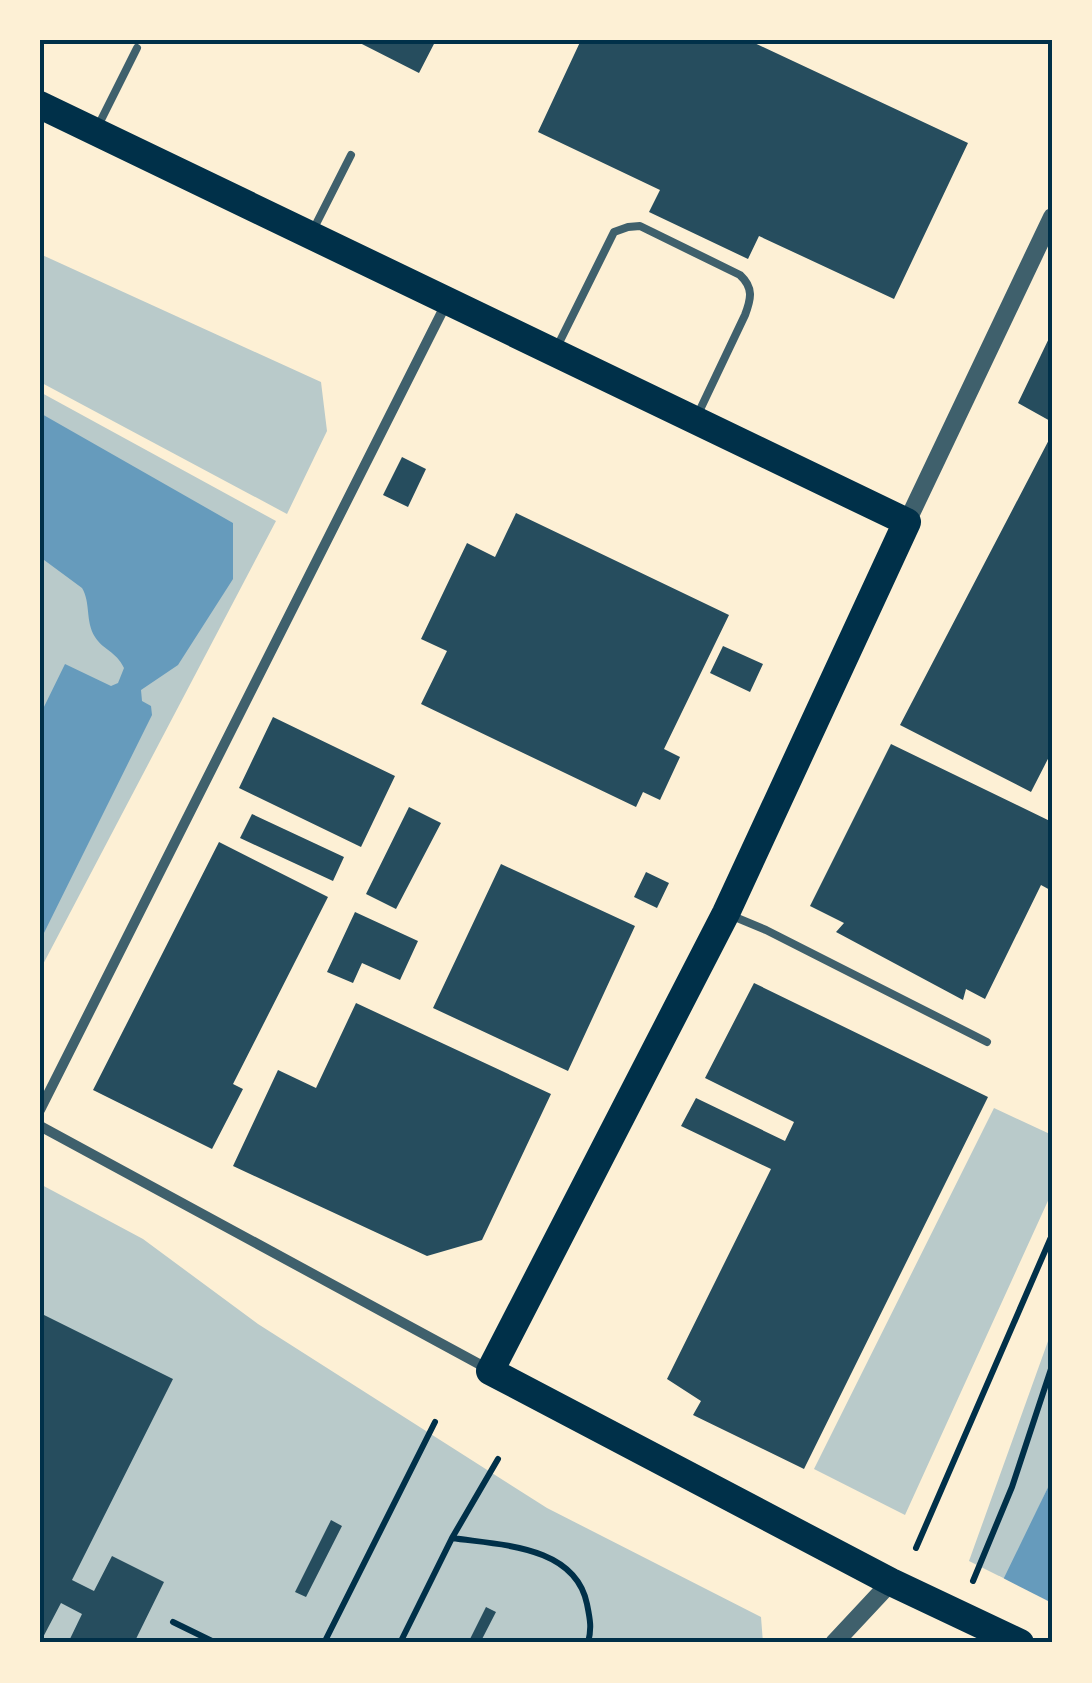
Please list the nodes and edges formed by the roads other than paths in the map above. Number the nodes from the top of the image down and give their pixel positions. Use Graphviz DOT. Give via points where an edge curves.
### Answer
graph roads {
  1 [pos="137,48"];
  2 [pos="40,105"];
  3 [pos="95,132"];
  4 [pos="351,156"];
  5 [pos="1052,216"];
  6 [pos="310,235"];
  7 [pos="448,299"];
  8 [pos="555,351"];
  9 [pos="695,420"];
  10 [pos="908,522"];
  11 [pos="726,913"];
  12 [pos="987,1042"];
  13 [pos="40,1110"];
  14 [pos="40,1126"];
  15 [pos="490,1371"];
  16 [pos="891,1582"];
  17 [pos="834,1643"];
  18 [pos="1020,1643"];
  1 -- 3 [label="lane"];
  2 -- 3 [label="highway"];
  3 -- 6 [label="highway"];
  4 -- 6 [label="lane"];
  5 -- 10 [label="street"];
  6 -- 7 [label="highway"];
  7 -- 8 [label="highway"];
  7 -- 13 [label="street"];
  8 -- 9 [label="highway"];
  8 -- 9 [label="lane" via="604,248 614,232 628,226 740,275 751,299"];
  9 -- 10 [label="highway"];
  10 -- 11 [label="highway"];
  11 -- 12 [label="lane"];
  11 -- 15 [label="highway"];
  14 -- 15 [label="street"];
  15 -- 16 [label="highway"];
  16 -- 17 [label="street"];
  16 -- 18 [label="highway"];
}
